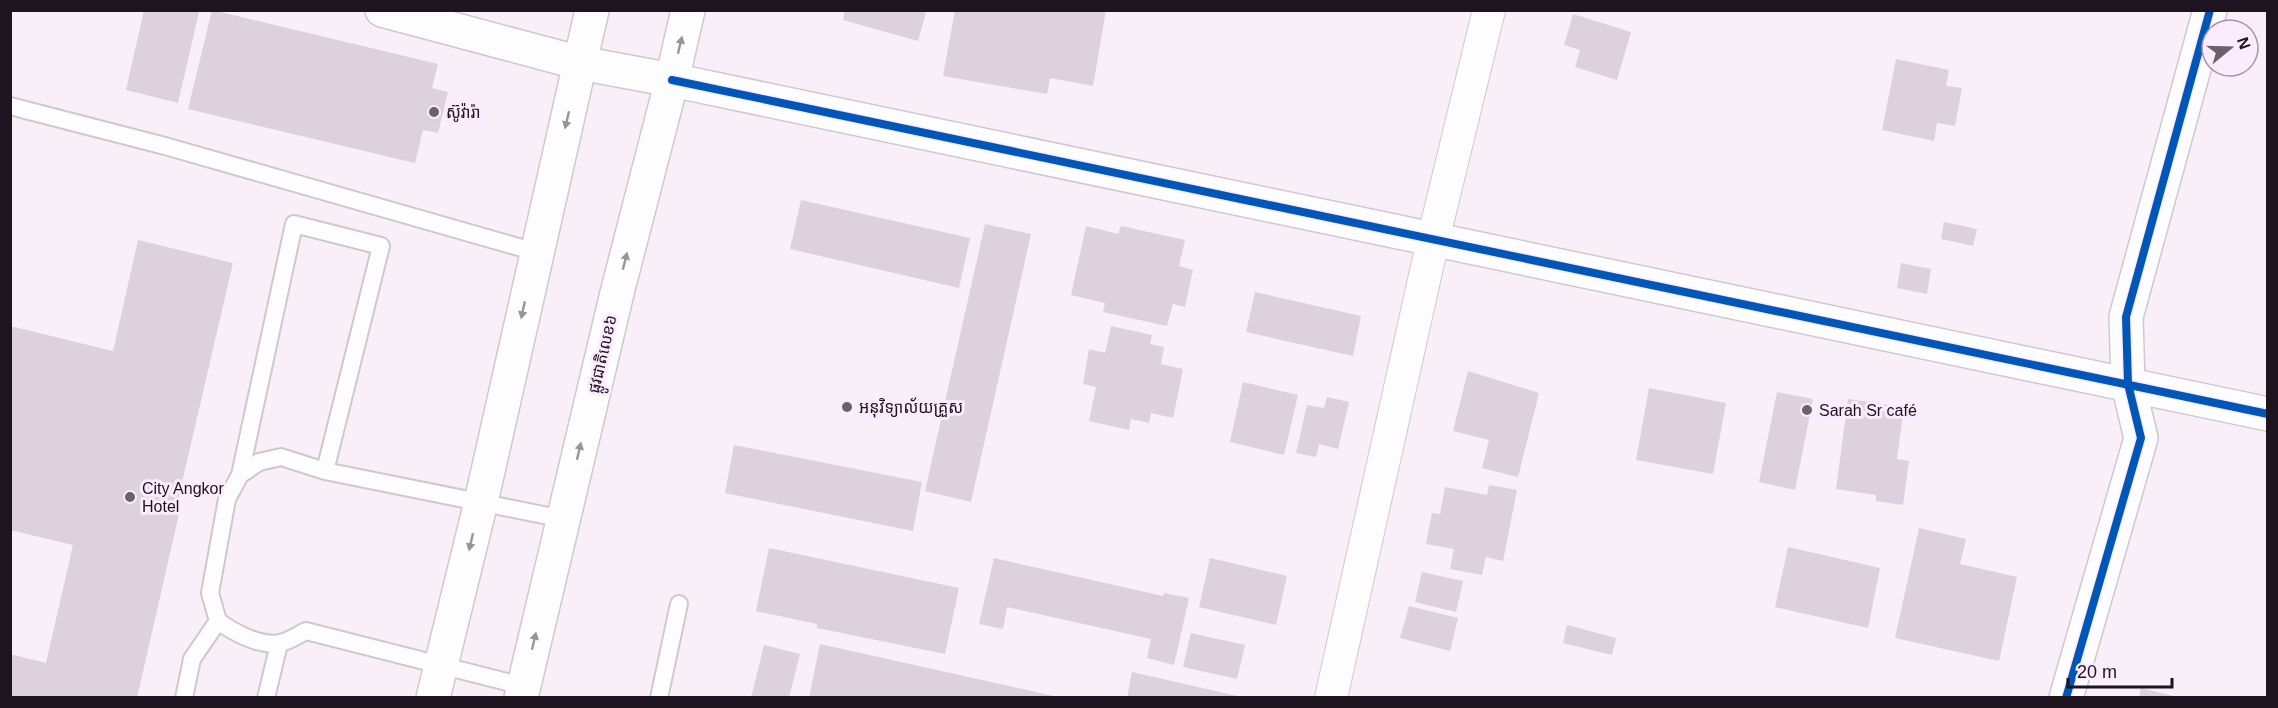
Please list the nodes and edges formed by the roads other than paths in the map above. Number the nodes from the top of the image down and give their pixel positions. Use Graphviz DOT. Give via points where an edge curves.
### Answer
graph roads {
  1 [pos="382,10"];
  2 [pos="592,10"];
  3 [pos="688,10"];
  4 [pos="1490,10"];
  5 [pos="2210,10"];
  6 [pos="580,63"];
  7 [pos="672,80"];
  8 [pos="10,106"];
  9 [pos="1433,240"];
  10 [pos="536,252"];
  11 [pos="2128,384"];
  12 [pos="2268,414"];
  13 [pos="325,471"];
  14 [pos="240,475"];
  15 [pos="481,501"];
  16 [pos="563,519"];
  17 [pos="679,604"];
  18 [pos="218,621"];
  19 [pos="279,644"];
  20 [pos="441,666"];
  21 [pos="522,692"];
  22 [pos="184,698"];
  23 [pos="266,698"];
  24 [pos="433,698"];
  25 [pos="659,698"];
  26 [pos="1331,698"];
  27 [pos="2066,698"];
  1 -- 6 [label="main road"];
  2 -- 6 [label="main road"];
  7 -- 3 [label="main road, ផ្លូវជាតិលេខ៦, one-way"];
  4 -- 9 [label="street"];
  5 -- 11 [label="main road" via="2126,317"];
  6 -- 7 [label="main road"];
  6 -- 10 [label="main road, one-way"];
  7 -- 9 [label="main road"];
  16 -- 7 [label="main road, ផ្លូវជាតិលេខ៦, one-way"];
  8 -- 10 [label="lane"];
  9 -- 11 [label="main road"];
  9 -- 26 [label="street"];
  10 -- 15 [label="main road, one-way"];
  11 -- 12 [label="main road"];
  11 -- 27 [label="main road" via="2141,438"];
  13 -- 14 [label="lane" via="281,457 259,462"];
  13 -- 14 [label="lane" via="381,246 294,224"];
  13 -- 15 [label="lane"];
  14 -- 18 [label="lane" via="226,499 210,594"];
  15 -- 16 [label="lane"];
  15 -- 20 [label="main road, one-way"];
  21 -- 16 [label="main road, ផ្លូវជាតិលេខ៦, one-way"];
  17 -- 25 [label="lane"];
  18 -- 19 [label="lane" via="253,639"];
  18 -- 22 [label="lane" via="192,659"];
  19 -- 20 [label="lane" via="306,631"];
  19 -- 23 [label="lane"];
  20 -- 21 [label="lane"];
  20 -- 24 [label="main road"];
}
